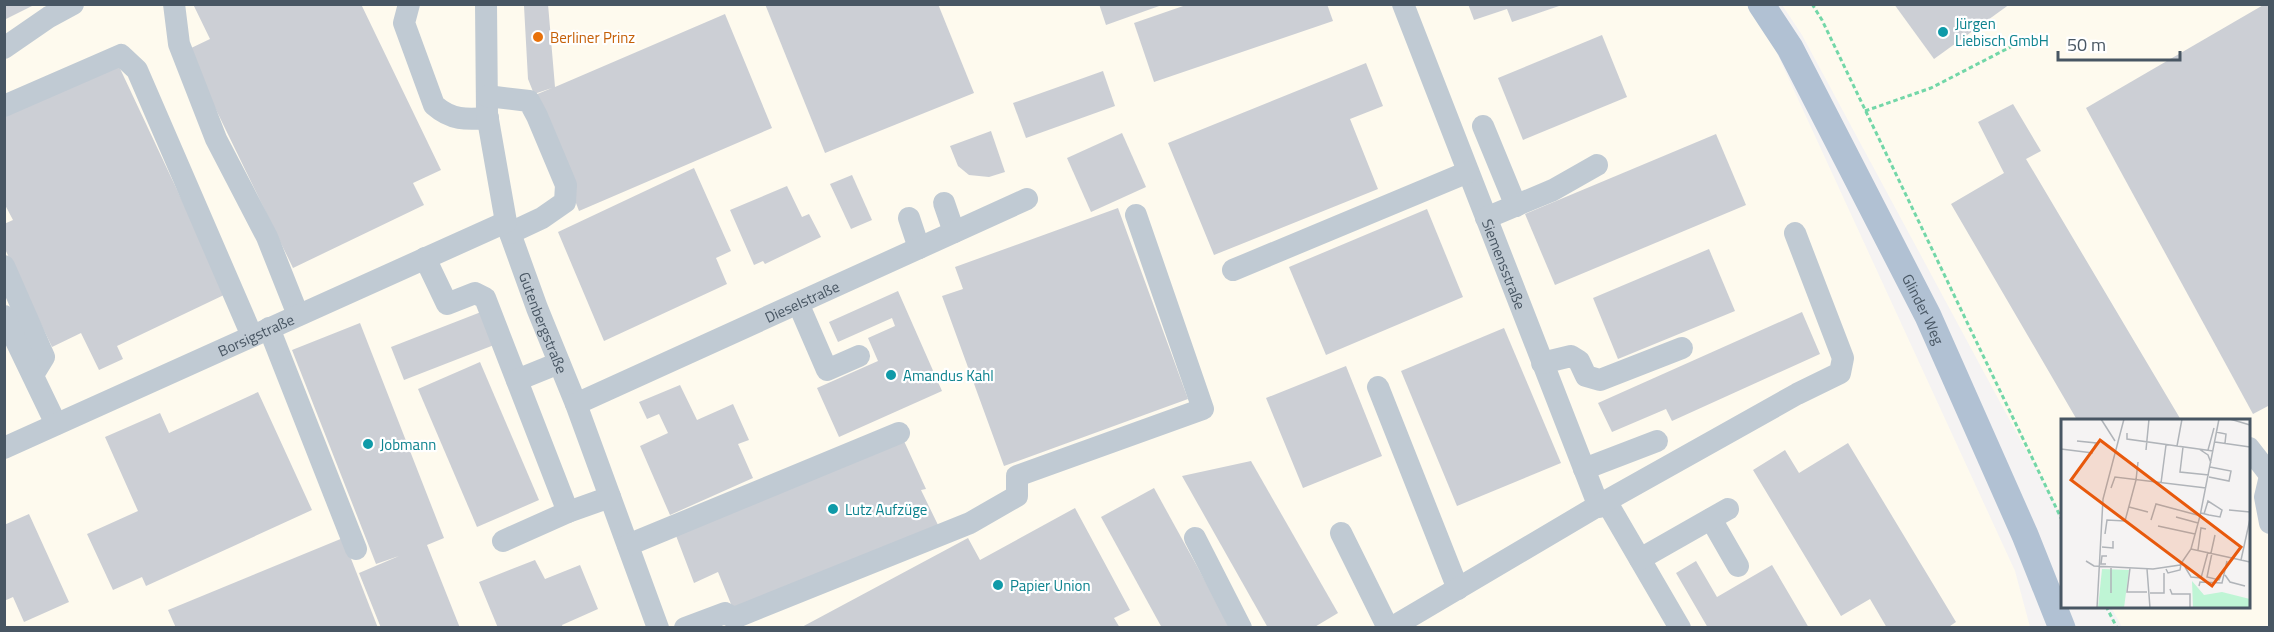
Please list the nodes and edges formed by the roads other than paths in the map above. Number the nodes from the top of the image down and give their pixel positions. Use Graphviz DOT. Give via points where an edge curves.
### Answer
graph roads {
  1 [pos="73,4"];
  2 [pos="174,4"];
  3 [pos="409,4"];
  4 [pos="486,4"];
  5 [pos="1761,4"];
  6 [pos="1405,13"];
  7 [pos="4,48"];
  8 [pos="487,96"];
  9 [pos="4,106"];
  10 [pos="488,118"];
  11 [pos="1483,126"];
  12 [pos="1597,165"];
  13 [pos="1468,172"];
  14 [pos="1027,199"];
  15 [pos="944,203"];
  16 [pos="1516,206"];
  17 [pos="1136,215"];
  18 [pos="909,218"];
  19 [pos="1486,218"];
  20 [pos="508,228"];
  21 [pos="954,232"];
  22 [pos="1795,233"];
  23 [pos="920,248"];
  24 [pos="425,258"];
  25 [pos="4,266"];
  26 [pos="1233,270"];
  27 [pos="798,303"];
  28 [pos="298,315"];
  29 [pos="4,316"];
  30 [pos="260,332"];
  31 [pos="1682,348"];
  32 [pos="860,356"];
  33 [pos="559,363"];
  34 [pos="1542,363"];
  35 [pos="33,375"];
  36 [pos="517,380"];
  37 [pos="1378,387"];
  38 [pos="576,404"];
  39 [pos="56,424"];
  40 [pos="899,433"];
  41 [pos="1657,441"];
  42 [pos="4,448"];
  43 [pos="2250,449"];
  44 [pos="1584,469"];
  45 [pos="2270,475"];
  46 [pos="610,497"];
  47 [pos="1602,504"];
  48 [pos="568,512"];
  49 [pos="2270,523"];
  50 [pos="1341,533"];
  51 [pos="1195,538"];
  52 [pos="503,541"];
  53 [pos="628,545"];
  54 [pos="356,549"];
  55 [pos="1640,560"];
  56 [pos="1738,566"];
  57 [pos="1458,589"];
  58 [pos="658,627"];
  59 [pos="685,627"];
  60 [pos="1242,627"];
  61 [pos="1390,627"];
  62 [pos="1680,627"];
  63 [pos="2062,627"];
  1 -- 7 [label="street"];
  2 -- 28 [label="street" via="179,44 216,139 267,237"];
  3 -- 10 [label="street" via="404,23 434,105 444,114 462,120"];
  4 -- 8 [label="street, Gutenbergstraße"];
  5 -- 63 [label="main road, Glinder Weg" via="1790,48 1928,316"];
  6 -- 13 [label="street, Siemensstraße"];
  8 -- 10 [label="street, Gutenbergstraße"];
  8 -- 20 [label="street, Borsigstraße" via="529,101 566,185 565,202 542,218"];
  9 -- 30 [label="street" via="121,55 137,70"];
  10 -- 20 [label="street, Gutenbergstraße"];
  11 -- 16 [label="street"];
  12 -- 16 [label="street"];
  13 -- 19 [label="street, Siemensstraße"];
  13 -- 26 [label="street"];
  14 -- 21 [label="street, Dieselstraße"];
  15 -- 21 [label="street"];
  16 -- 19 [label="street"];
  17 -- 59 [label="street" via="1203,409 1017,476 1017,496 970,523 734,618 725,613"];
  18 -- 23 [label="street"];
  19 -- 34 [label="street, Siemensstraße"];
  20 -- 24 [label="street, Borsigstraße"];
  20 -- 33 [label="street, Gutenbergstraße"];
  21 -- 23 [label="street, Dieselstraße"];
  22 -- 47 [label="street" via="1843,358 1840,373"];
  23 -- 27 [label="street, Dieselstraße"];
  24 -- 28 [label="street, Borsigstraße"];
  24 -- 36 [label="street" via="447,304 475,293 485,298"];
  25 -- 35 [label="street" via="44,357"];
  27 -- 32 [label="street" via="827,370"];
  27 -- 38 [label="street, Dieselstraße"];
  28 -- 30 [label="street, Borsigstraße"];
  29 -- 35 [label="street"];
  30 -- 39 [label="street, Borsigstraße"];
  30 -- 54 [label="street"];
  31 -- 34 [label="street" via="1600,380 1586,376 1579,361 1571,356"];
  33 -- 36 [label="street"];
  33 -- 38 [label="street, Gutenbergstraße"];
  34 -- 44 [label="street, Siemensstraße"];
  35 -- 39 [label="street"];
  36 -- 48 [label="street"];
  37 -- 57 [label="street"];
  38 -- 46 [label="street, Gutenbergstraße"];
  39 -- 42 [label="street, Borsigstraße"];
  40 -- 53 [label="street"];
  41 -- 44 [label="street"];
  43 -- 45 [label="street"];
  44 -- 47 [label="street, Siemensstraße"];
  45 -- 49 [label="street" via="2265,496"];
  46 -- 48 [label="street"];
  46 -- 53 [label="street, Gutenbergstraße"];
  47 -- 55 [label="street, Siemensstraße"];
  47 -- 57 [label="street"];
  48 -- 52 [label="street"];
  50 -- 61 [label="street"];
  51 -- 60 [label="street"];
  53 -- 58 [label="street, Gutenbergstraße"];
  55 -- 56 [label="street" via="1720,514"];
  55 -- 62 [label="street, Siemensstraße"];
  57 -- 61 [label="street"];
}
